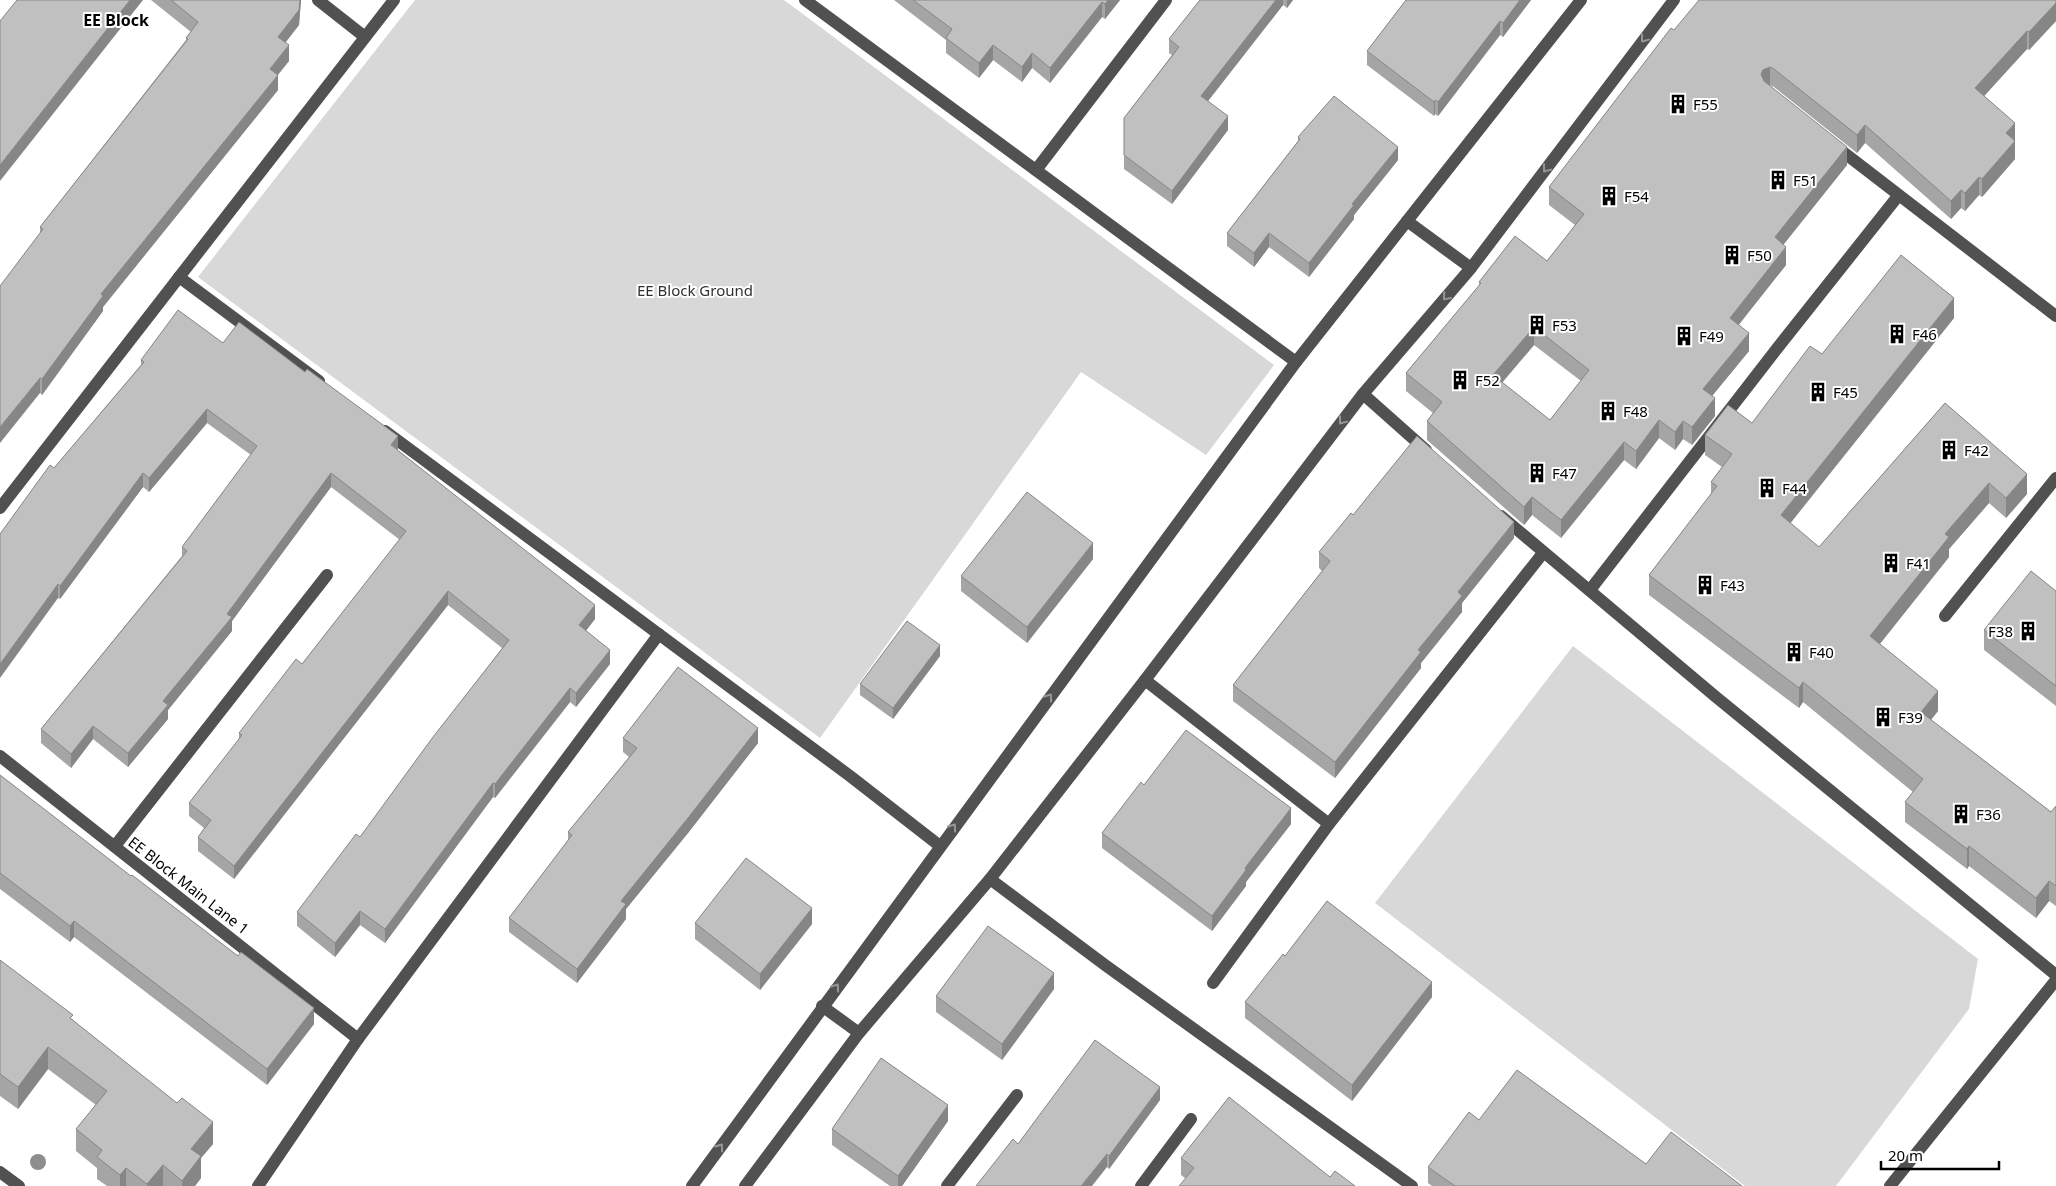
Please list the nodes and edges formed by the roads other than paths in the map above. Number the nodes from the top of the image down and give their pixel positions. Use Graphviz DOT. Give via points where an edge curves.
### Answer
graph roads {
  1 [pos="318,0"];
  2 [pos="394,0"];
  3 [pos="805,0"];
  4 [pos="1166,0"];
  5 [pos="1581,0"];
  6 [pos="1674,0"];
  7 [pos="365,37"];
  8 [pos="1822,136"];
  9 [pos="1036,170"];
  10 [pos="1898,196"];
  11 [pos="1407,221"];
  12 [pos="1471,268"];
  13 [pos="179,277"];
  14 [pos="2056,316"];
  15 [pos="1296,362"];
  16 [pos="331,390"];
  17 [pos="1362,394"];
  18 [pos="379,426"];
  19 [pos="1435,459"];
  20 [pos="2056,478"];
  21 [pos="0,508"];
  22 [pos="1493,509"];
  23 [pos="1543,553"];
  24 [pos="327,575"];
  25 [pos="1590,590"];
  26 [pos="1945,616"];
  27 [pos="659,634"];
  28 [pos="1145,680"];
  29 [pos="0,756"];
  30 [pos="1329,824"];
  31 [pos="115,846"];
  32 [pos="940,846"];
  33 [pos="990,879"];
  34 [pos="2056,975"];
  35 [pos="2056,980"];
  36 [pos="1213,983"];
  37 [pos="822,1006"];
  38 [pos="859,1033"];
  39 [pos="358,1039"];
  40 [pos="1018,1095"];
  41 [pos="1191,1119"];
  42 [pos="0,1172"];
  43 [pos="19,1186"];
  44 [pos="258,1186"];
  45 [pos="692,1186"];
  46 [pos="745,1186"];
  47 [pos="947,1186"];
  48 [pos="1141,1186"];
  49 [pos="1412,1186"];
  50 [pos="1890,1186"];
  1 -- 7 [label="street"];
  2 -- 7 [label="street"];
  3 -- 9 [label="street"];
  4 -- 9 [label="street"];
  5 -- 11 [label="street"];
  6 -- 12 [label="street, one-way"];
  7 -- 13 [label="street"];
  8 -- 10 [label="street"];
  9 -- 15 [label="street"];
  10 -- 14 [label="street"];
  10 -- 25 [label="street"];
  11 -- 12 [label="street"];
  11 -- 15 [label="street"];
  12 -- 17 [label="street, one-way"];
  13 -- 16 [label="street"];
  13 -- 21 [label="street"];
  32 -- 15 [label="street, one-way"];
  17 -- 19 [label="street"];
  17 -- 28 [label="street, one-way"];
  18 -- 27 [label="street"];
  20 -- 26 [label="street"];
  22 -- 23 [label="street"];
  23 -- 25 [label="street"];
  23 -- 30 [label="street"];
  24 -- 31 [label="street"];
  25 -- 34 [label="street"];
  27 -- 32 [label="street"];
  27 -- 39 [label="street"];
  28 -- 30 [label="street"];
  28 -- 33 [label="street"];
  29 -- 31 [label="street, EE Block Main Lane 1"];
  30 -- 36 [label="street"];
  31 -- 39 [label="street, EE Block Main Lane 1"];
  37 -- 32 [label="street, one-way"];
  33 -- 38 [label="street"];
  33 -- 49 [label="street"];
  35 -- 50 [label="street"];
  37 -- 38 [label="street"];
  45 -- 37 [label="street, one-way"];
  38 -- 46 [label="street"];
  39 -- 44 [label="street"];
  40 -- 47 [label="street"];
  41 -- 48 [label="street"];
  42 -- 43 [label="street"];
}
